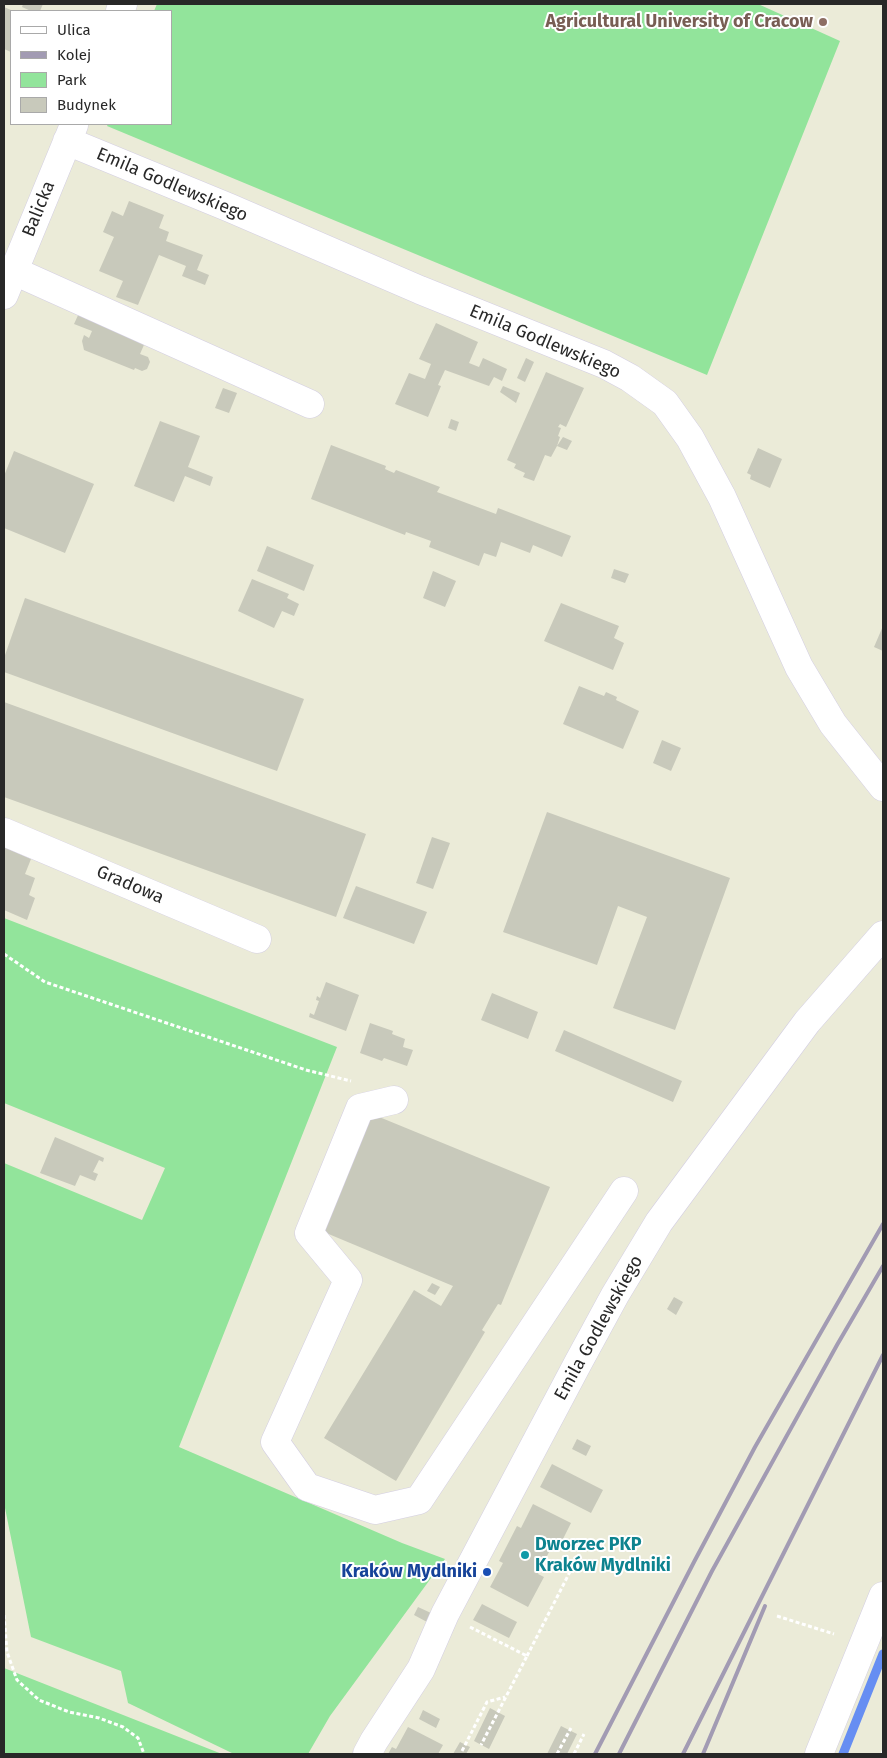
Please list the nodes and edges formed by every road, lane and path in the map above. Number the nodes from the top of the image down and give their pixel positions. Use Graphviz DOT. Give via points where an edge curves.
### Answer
graph roads {
  1 [pos="71,132"];
  2 [pos="9,283"];
  3 [pos="310,404"];
  4 [pos="883,787"];
  5 [pos="4,832"];
  6 [pos="883,935"];
  7 [pos="257,939"];
  8 [pos="4,954"];
  9 [pos="351,1081"];
  10 [pos="394,1100"];
  11 [pos="720,1138"];
  12 [pos="689,1152"];
  13 [pos="624,1191"];
  14 [pos="577,1558"];
  15 [pos="883,1596"];
  16 [pos="4,1615"];
  17 [pos="777,1616"];
  18 [pos="467,1625"];
  19 [pos="834,1634"];
  20 [pos="526,1656"];
  21 [pos="506,1697"];
  22 [pos="571,1728"];
  23 [pos="584,1734"];
  24 [pos="481,1745"];
  25 [pos="462,1751"];
  26 [pos="144,1754"];
  27 [pos="367,1754"];
  28 [pos="557,1754"];
  29 [pos="574,1754"];
  30 [pos="819,1754"];
  1 -- 2 [label="street, Balicka"];
  1 -- 4 [label="street, Emila Godlewskiego" via="230,208 420,290 604,364 665,403 690,438 722,497 800,667 832,724"];
  2 -- 3 [label="street"];
  5 -- 7 [label="street, Gradowa"];
  6 -- 11 [label="street, Emila Godlewskiego" via="807,1022"];
  8 -- 9 [label="path" via="45,982 306,1070"];
  10 -- 13 [label="street" via="360,1108 309,1233 348,1280 275,1442 307,1487 375,1510 419,1500"];
  11 -- 12 [label="street"];
  11 -- 27 [label="street, Emila Godlewskiego" via="659,1222 615,1295 445,1614 421,1669"];
  14 -- 20 [label="path"];
  15 -- 30 [label="street"];
  16 -- 26 [label="path" via="7,1652 17,1680 39,1700 123,1727 138,1738"];
  17 -- 19 [label="path"];
  18 -- 20 [label="path"];
  20 -- 21 [label="path"];
  21 -- 24 [label="path"];
  21 -- 25 [label="path" via="487,1702"];
  22 -- 28 [label="path"];
  23 -- 29 [label="path"];
}
